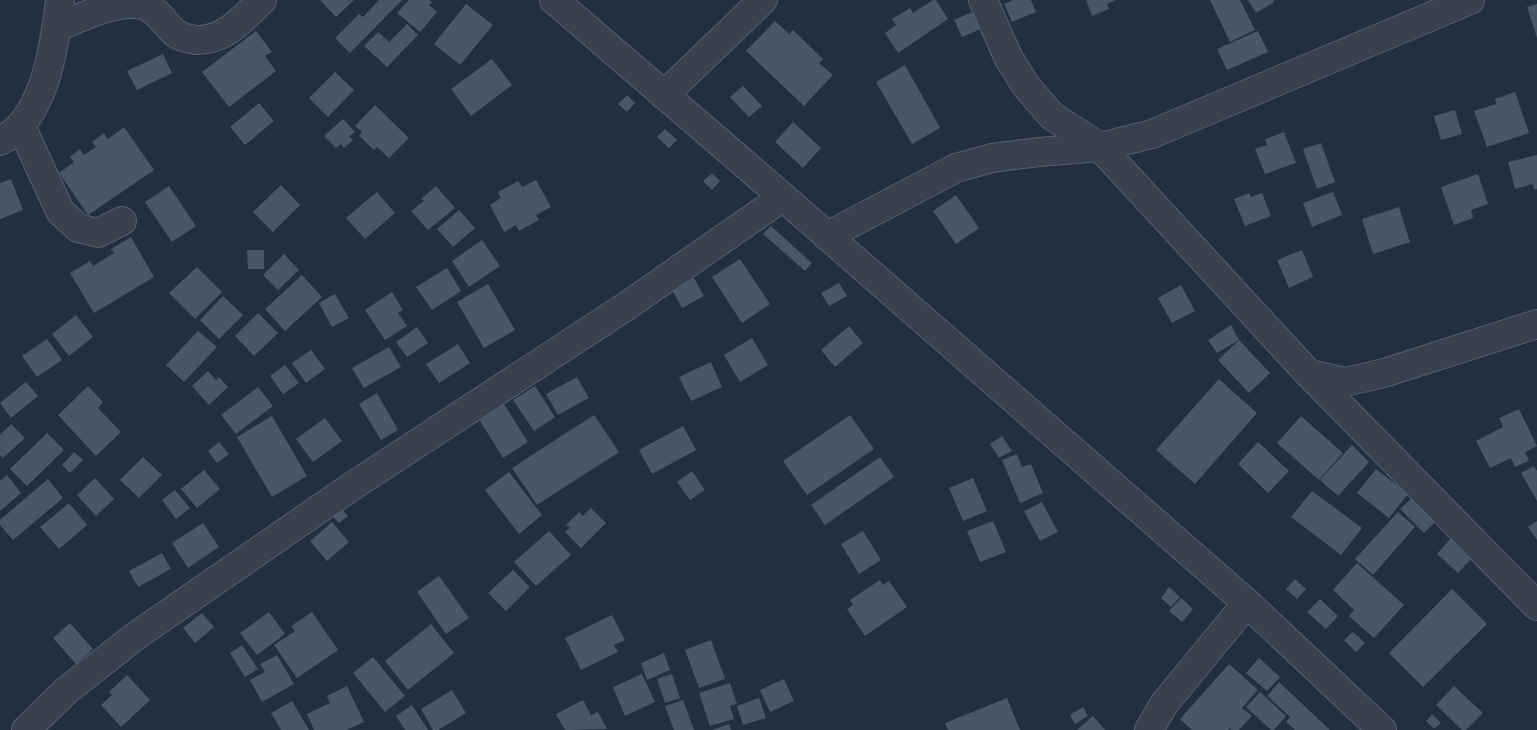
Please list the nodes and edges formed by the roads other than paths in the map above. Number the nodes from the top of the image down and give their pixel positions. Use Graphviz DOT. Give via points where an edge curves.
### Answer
graph roads {
  1 [pos="60,0"];
  2 [pos="262,0"];
  3 [pos="554,0"];
  4 [pos="763,0"];
  5 [pos="983,0"];
  6 [pos="1470,0"];
  7 [pos="56,28"];
  8 [pos="664,94"];
  9 [pos="10,133"];
  10 [pos="1100,147"];
  11 [pos="783,197"];
  12 [pos="122,221"];
  13 [pos="827,236"];
  14 [pos="1537,324"];
  15 [pos="1309,374"];
  16 [pos="1247,603"];
  17 [pos="1537,606"];
  18 [pos="26,730"];
  19 [pos="1149,730"];
  20 [pos="1382,730"];
  1 -- 7 [label="street"];
  2 -- 7 [label="street" via="231,30 202,40 176,34 145,5 112,5"];
  3 -- 8 [label="street"];
  4 -- 8 [label="street"];
  5 -- 10 [label="street" via="1008,57 1026,86 1052,116"];
  6 -- 10 [label="street" via="1152,134"];
  7 -- 9 [label="street" via="47,71 33,109"];
  8 -- 11 [label="street"];
  9 -- 12 [label="street" via="60,211 78,228 98,233"];
  10 -- 13 [label="street" via="992,158 956,168"];
  10 -- 15 [label="street"];
  11 -- 13 [label="street"];
  11 -- 18 [label="street" via="628,305 348,489 137,634 67,690"];
  13 -- 16 [label="street"];
  14 -- 15 [label="street" via="1384,373 1345,382"];
  15 -- 17 [label="street"];
  16 -- 19 [label="street" via="1164,704"];
  16 -- 20 [label="street"];
}
